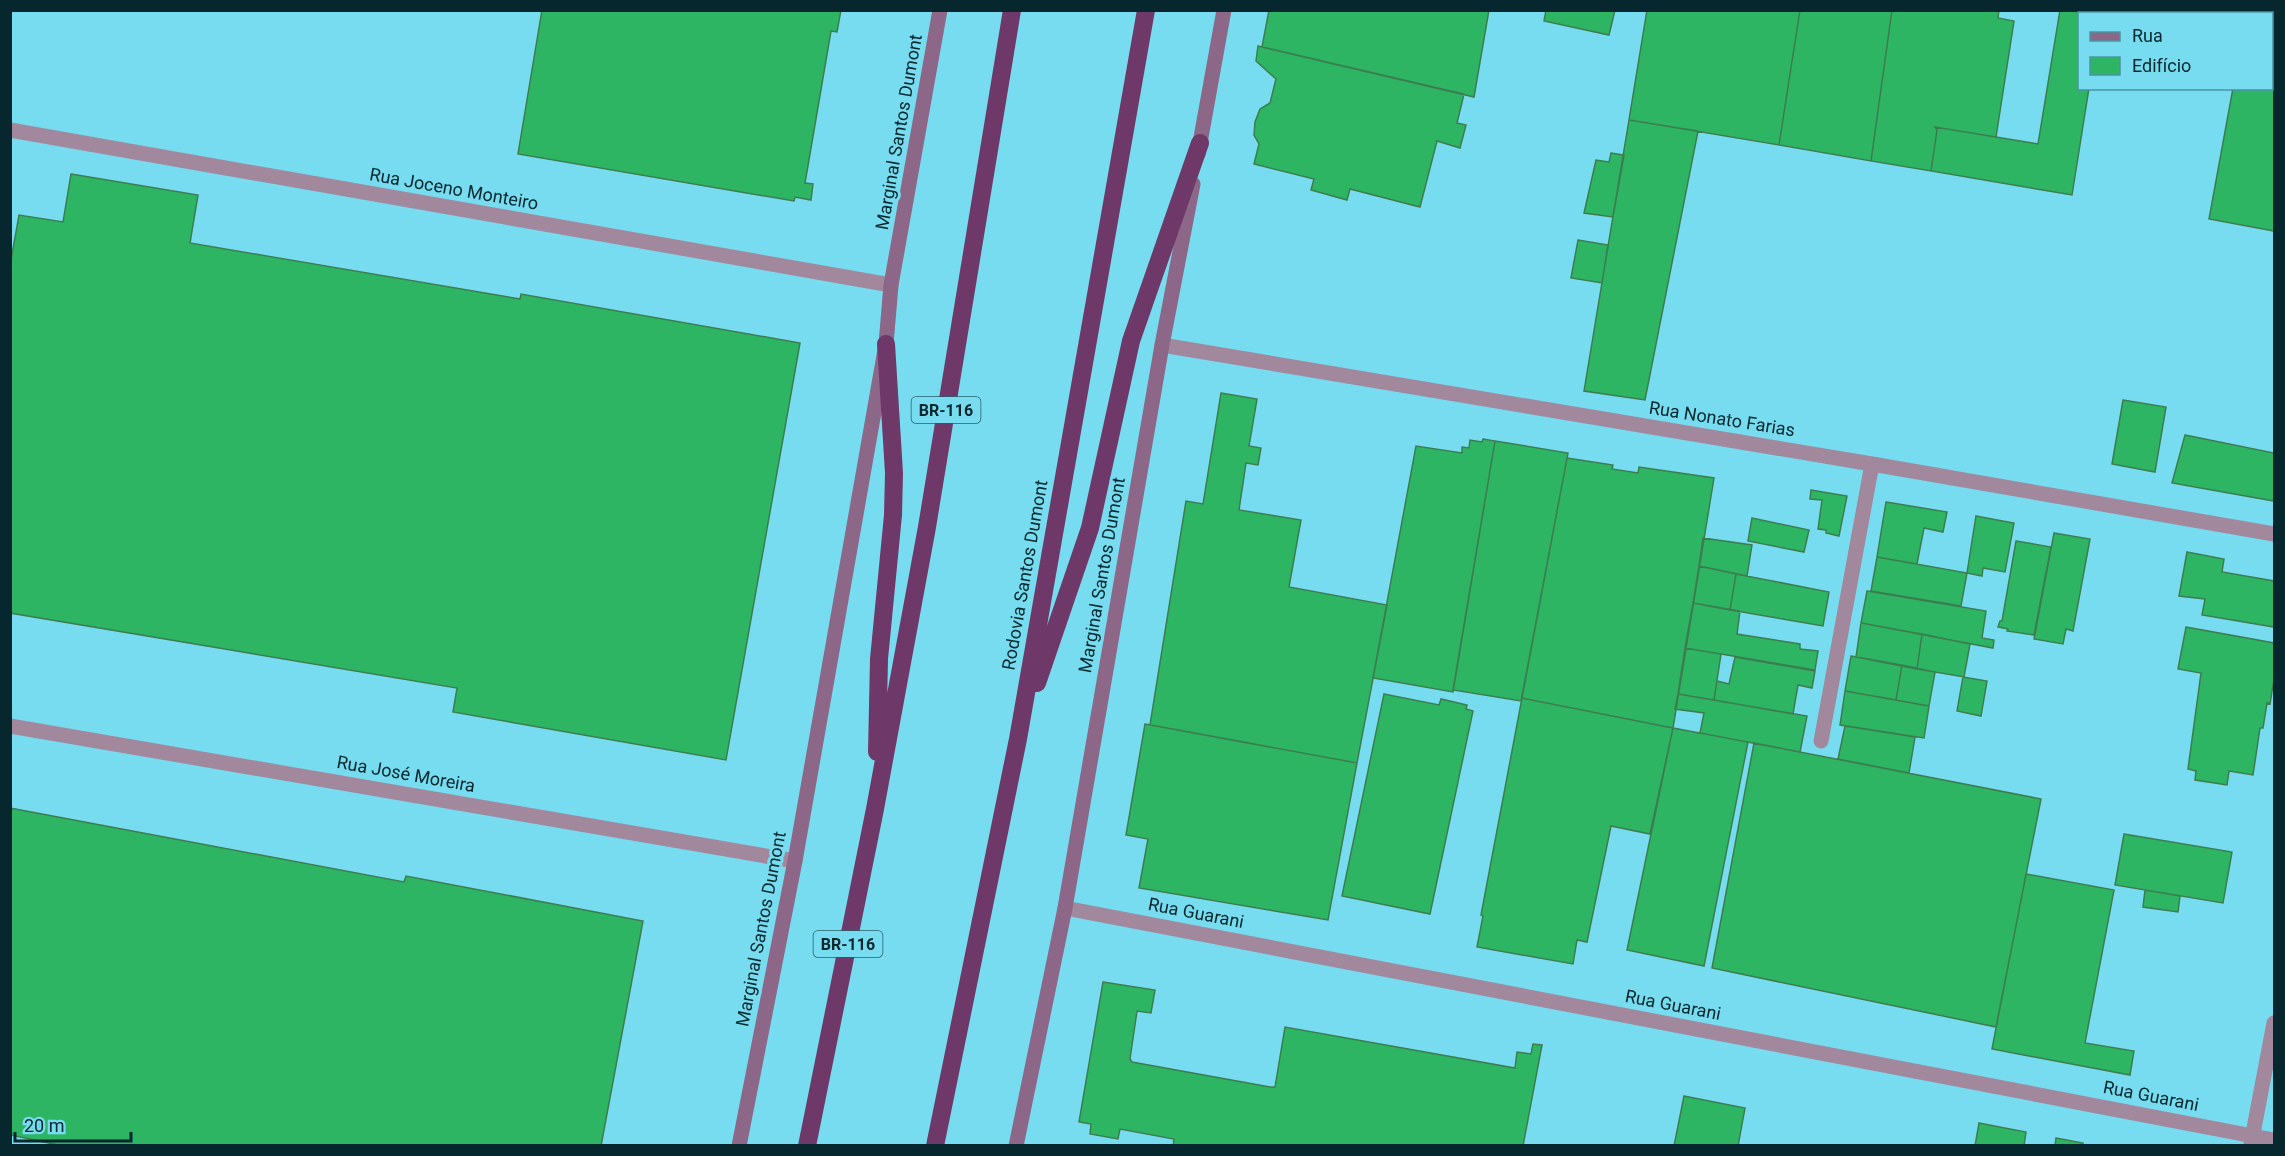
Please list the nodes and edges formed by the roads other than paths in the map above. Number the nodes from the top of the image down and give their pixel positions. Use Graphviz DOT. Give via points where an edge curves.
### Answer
graph roads {
  1 [pos="940,10"];
  2 [pos="1011,10"];
  3 [pos="1146,10"];
  4 [pos="1224,10"];
  5 [pos="10,130"];
  6 [pos="1200,142"];
  7 [pos="891,285"];
  8 [pos="886,344"];
  9 [pos="1162,345"];
  10 [pos="1872,464"];
  11 [pos="2274,534"];
  12 [pos="10,726"];
  13 [pos="1017,739"];
  14 [pos="1821,741"];
  15 [pos="875,809"];
  16 [pos="795,861"];
  17 [pos="1065,908"];
  18 [pos="2274,1023"];
  19 [pos="2274,1140"];
  20 [pos="2252,1141"];
  21 [pos="739,1146"];
  22 [pos="807,1146"];
  23 [pos="935,1146"];
  24 [pos="1016,1146"];
  1 -- 7 [label="main road, Marginal Santos Dumont"];
  2 -- 15 [label="highway, BR-116" via="927,527"];
  3 -- 13 [label="highway, Rodovia Santos Dumont"];
  4 -- 6 [label="main road, Marginal Santos Dumont"];
  5 -- 7 [label="street, Rua Joceno Monteiro"];
  6 -- 9 [label="main road, Marginal Santos Dumont"];
  6 -- 13 [label="highway" via="1131,340 1090,528"];
  7 -- 8 [label="main road, Marginal Santos Dumont"];
  8 -- 15 [label="highway" via="893,515 879,659"];
  8 -- 16 [label="main road, Marginal Santos Dumont"];
  9 -- 10 [label="street, Rua Nonato Farias"];
  9 -- 17 [label="main road, Marginal Santos Dumont"];
  10 -- 11 [label="street, Rua Nonato Farias"];
  10 -- 14 [label="street"];
  12 -- 16 [label="street, Rua José Moreira"];
  13 -- 23 [label="highway, Rodovia Santos Dumont"];
  15 -- 22 [label="highway, BR-116"];
  16 -- 21 [label="main road, Marginal Santos Dumont"];
  17 -- 20 [label="street, Rua Guarani"];
  17 -- 24 [label="main road, Marginal Santos Dumont"];
  18 -- 20 [label="street"];
  19 -- 20 [label="street, Rua Guarani"];
}
